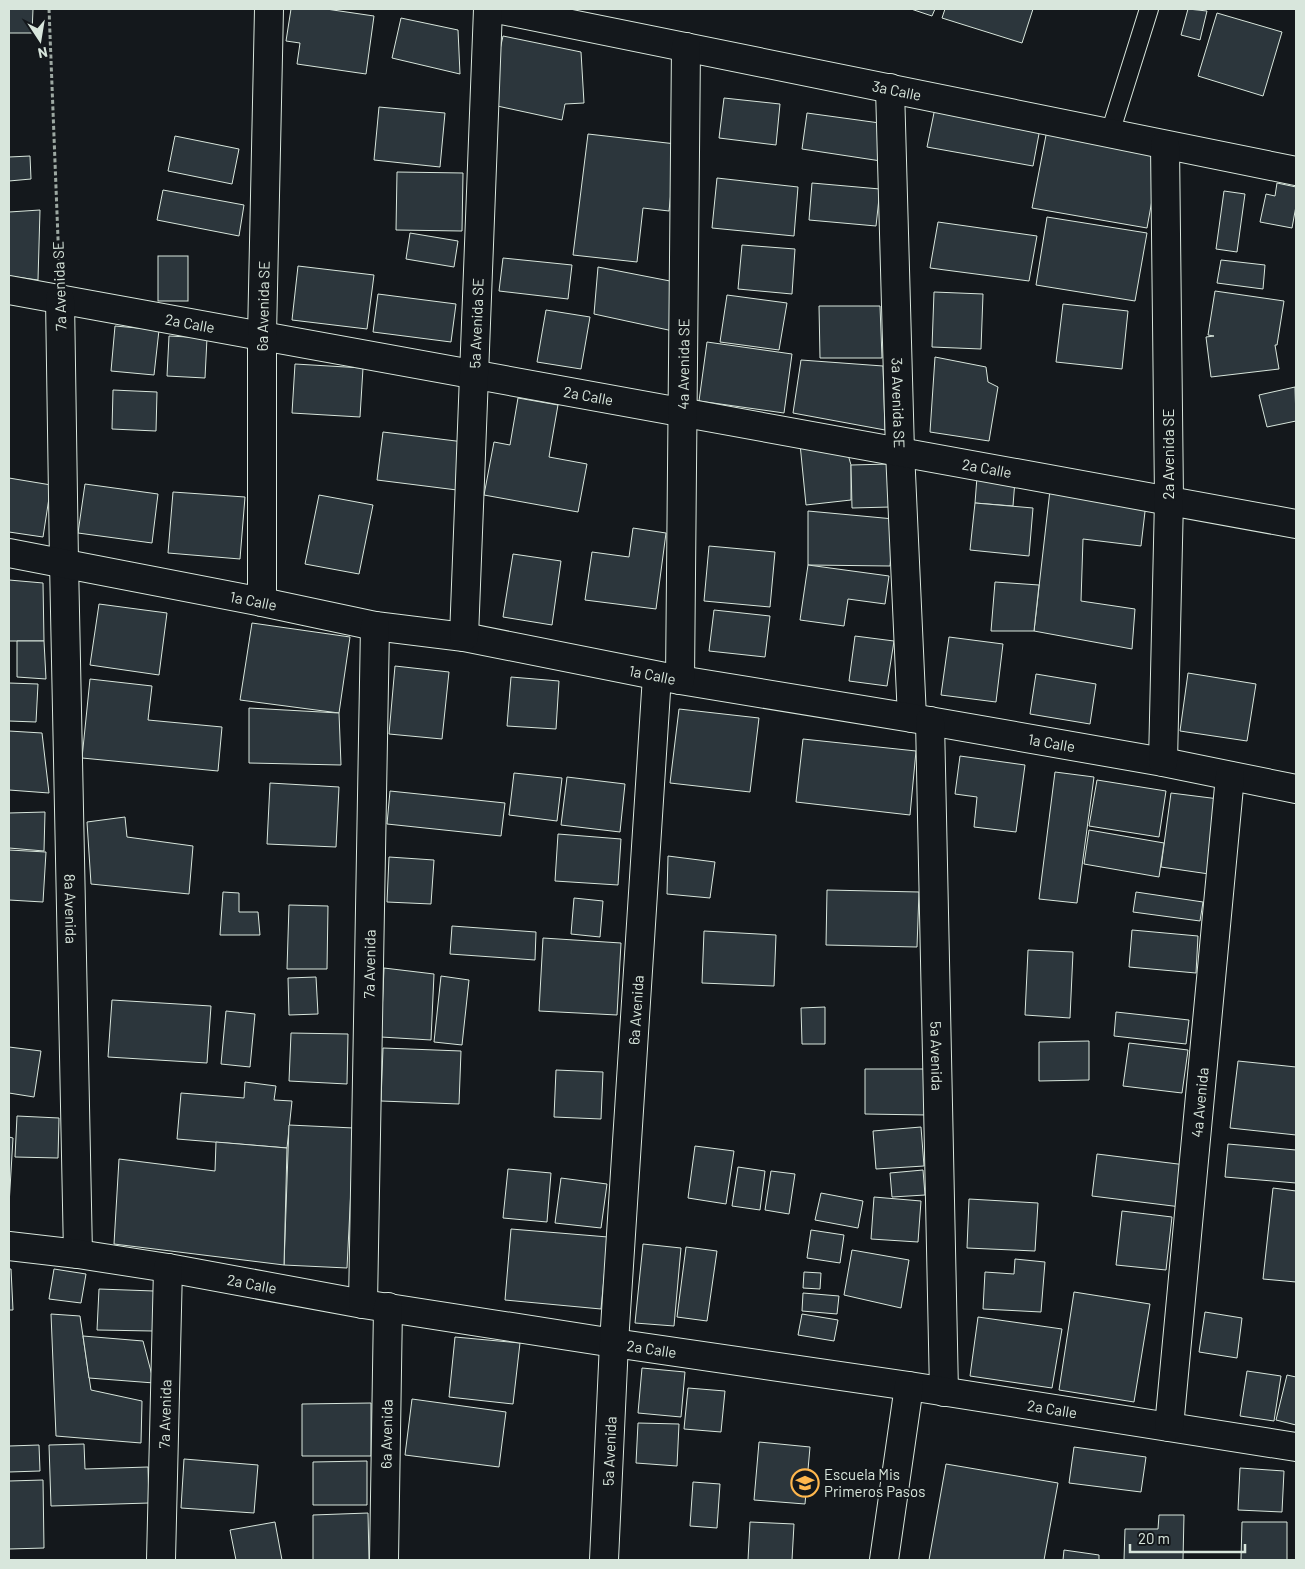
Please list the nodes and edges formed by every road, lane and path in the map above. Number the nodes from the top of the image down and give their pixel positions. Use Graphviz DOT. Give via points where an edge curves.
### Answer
graph roads {
  1 [pos="49,9"];
  2 [pos="269,9"];
  3 [pos="488,9"];
  4 [pos="497,9"];
  5 [pos="1149,9"];
  6 [pos="686,47"];
  7 [pos="890,88"];
  8 [pos="1110,133"];
  9 [pos="1165,145"];
  10 [pos="1296,171"];
  11 [pos="9,290"];
  12 [pos="60,299"];
  13 [pos="262,336"];
  14 [pos="474,375"];
  15 [pos="683,413"];
  16 [pos="900,451"];
  17 [pos="1169,499"];
  18 [pos="1296,524"];
  19 [pos="9,553"];
  20 [pos="64,562"];
  21 [pos="262,602"];
  22 [pos="375,626"];
  23 [pos="464,637"];
  24 [pos="669,678"];
  25 [pos="921,719"];
  26 [pos="1164,762"];
  27 [pos="1230,776"];
  28 [pos="1296,789"];
  29 [pos="9,1246"];
  30 [pos="78,1254"];
  31 [pos="168,1268"];
  32 [pos="376,1306"];
  33 [pos="614,1343"];
  34 [pos="909,1386"];
  35 [pos="944,1392"];
  36 [pos="1169,1427"];
  37 [pos="1296,1447"];
  38 [pos="162,1560"];
  39 [pos="384,1560"];
  40 [pos="604,1560"];
  41 [pos="884,1560"];
  1 -- 12 [label="path, 7a Avenida SE"];
  2 -- 13 [label="street, 6a Avenida SE"];
  3 -- 14 [label="street, 5a Avenida SE"];
  4 -- 6 [label="street, 3a Calle"];
  5 -- 8 [label="lane"];
  6 -- 7 [label="street, 3a Calle"];
  6 -- 15 [label="street, 4a Avenida SE"];
  7 -- 8 [label="street, 3a Calle"];
  7 -- 16 [label="street, 3a Avenida SE"];
  8 -- 9 [label="street, 3a Calle"];
  9 -- 10 [label="street, 3a Calle"];
  9 -- 17 [label="street, 2a Avenida SE"];
  11 -- 12 [label="street, 2a Calle"];
  12 -- 13 [label="street, 2a Calle"];
  12 -- 20 [label="street, 7a Avenida SE"];
  13 -- 14 [label="street, 2a Calle"];
  13 -- 21 [label="street, 6a Avenida SE"];
  14 -- 15 [label="street, 2a Calle"];
  14 -- 23 [label="street, 5a Avenida SE"];
  15 -- 16 [label="street, 2a Calle"];
  15 -- 24 [label="street, 4a Avenida SE"];
  16 -- 17 [label="street, 2a Calle"];
  16 -- 25 [label="street, 3a Avenida SE"];
  17 -- 18 [label="street, 2a Calle"];
  17 -- 26 [label="street, 2a Avenida SE"];
  19 -- 20 [label="street, 1a Calle"];
  20 -- 21 [label="street, 1a Calle"];
  20 -- 30 [label="street, 8a Avenida"];
  21 -- 22 [label="street, 1a Calle"];
  22 -- 23 [label="street, 1a Calle"];
  22 -- 32 [label="street, 7a Avenida"];
  23 -- 24 [label="street, 1a Calle"];
  24 -- 25 [label="street, 1a Calle"];
  24 -- 33 [label="street, 6a Avenida"];
  25 -- 26 [label="street, 1a Calle"];
  25 -- 35 [label="street, 5a Avenida"];
  26 -- 27 [label="street, 1a Calle"];
  27 -- 28 [label="street, 1a Calle"];
  27 -- 36 [label="street, 4a Avenida"];
  29 -- 30 [label="street, 2a Calle"];
  30 -- 31 [label="street, 2a Calle"];
  31 -- 32 [label="street, 2a Calle"];
  31 -- 38 [label="street, 7a Avenida"];
  32 -- 33 [label="street, 2a Calle"];
  32 -- 39 [label="street, 6a Avenida"];
  33 -- 34 [label="street, 2a Calle"];
  33 -- 40 [label="street, 5a Avenida"];
  34 -- 35 [label="street, 2a Calle"];
  34 -- 41 [label="street"];
  35 -- 36 [label="street, 2a Calle"];
  36 -- 37 [label="street, 2a Calle"];
}
